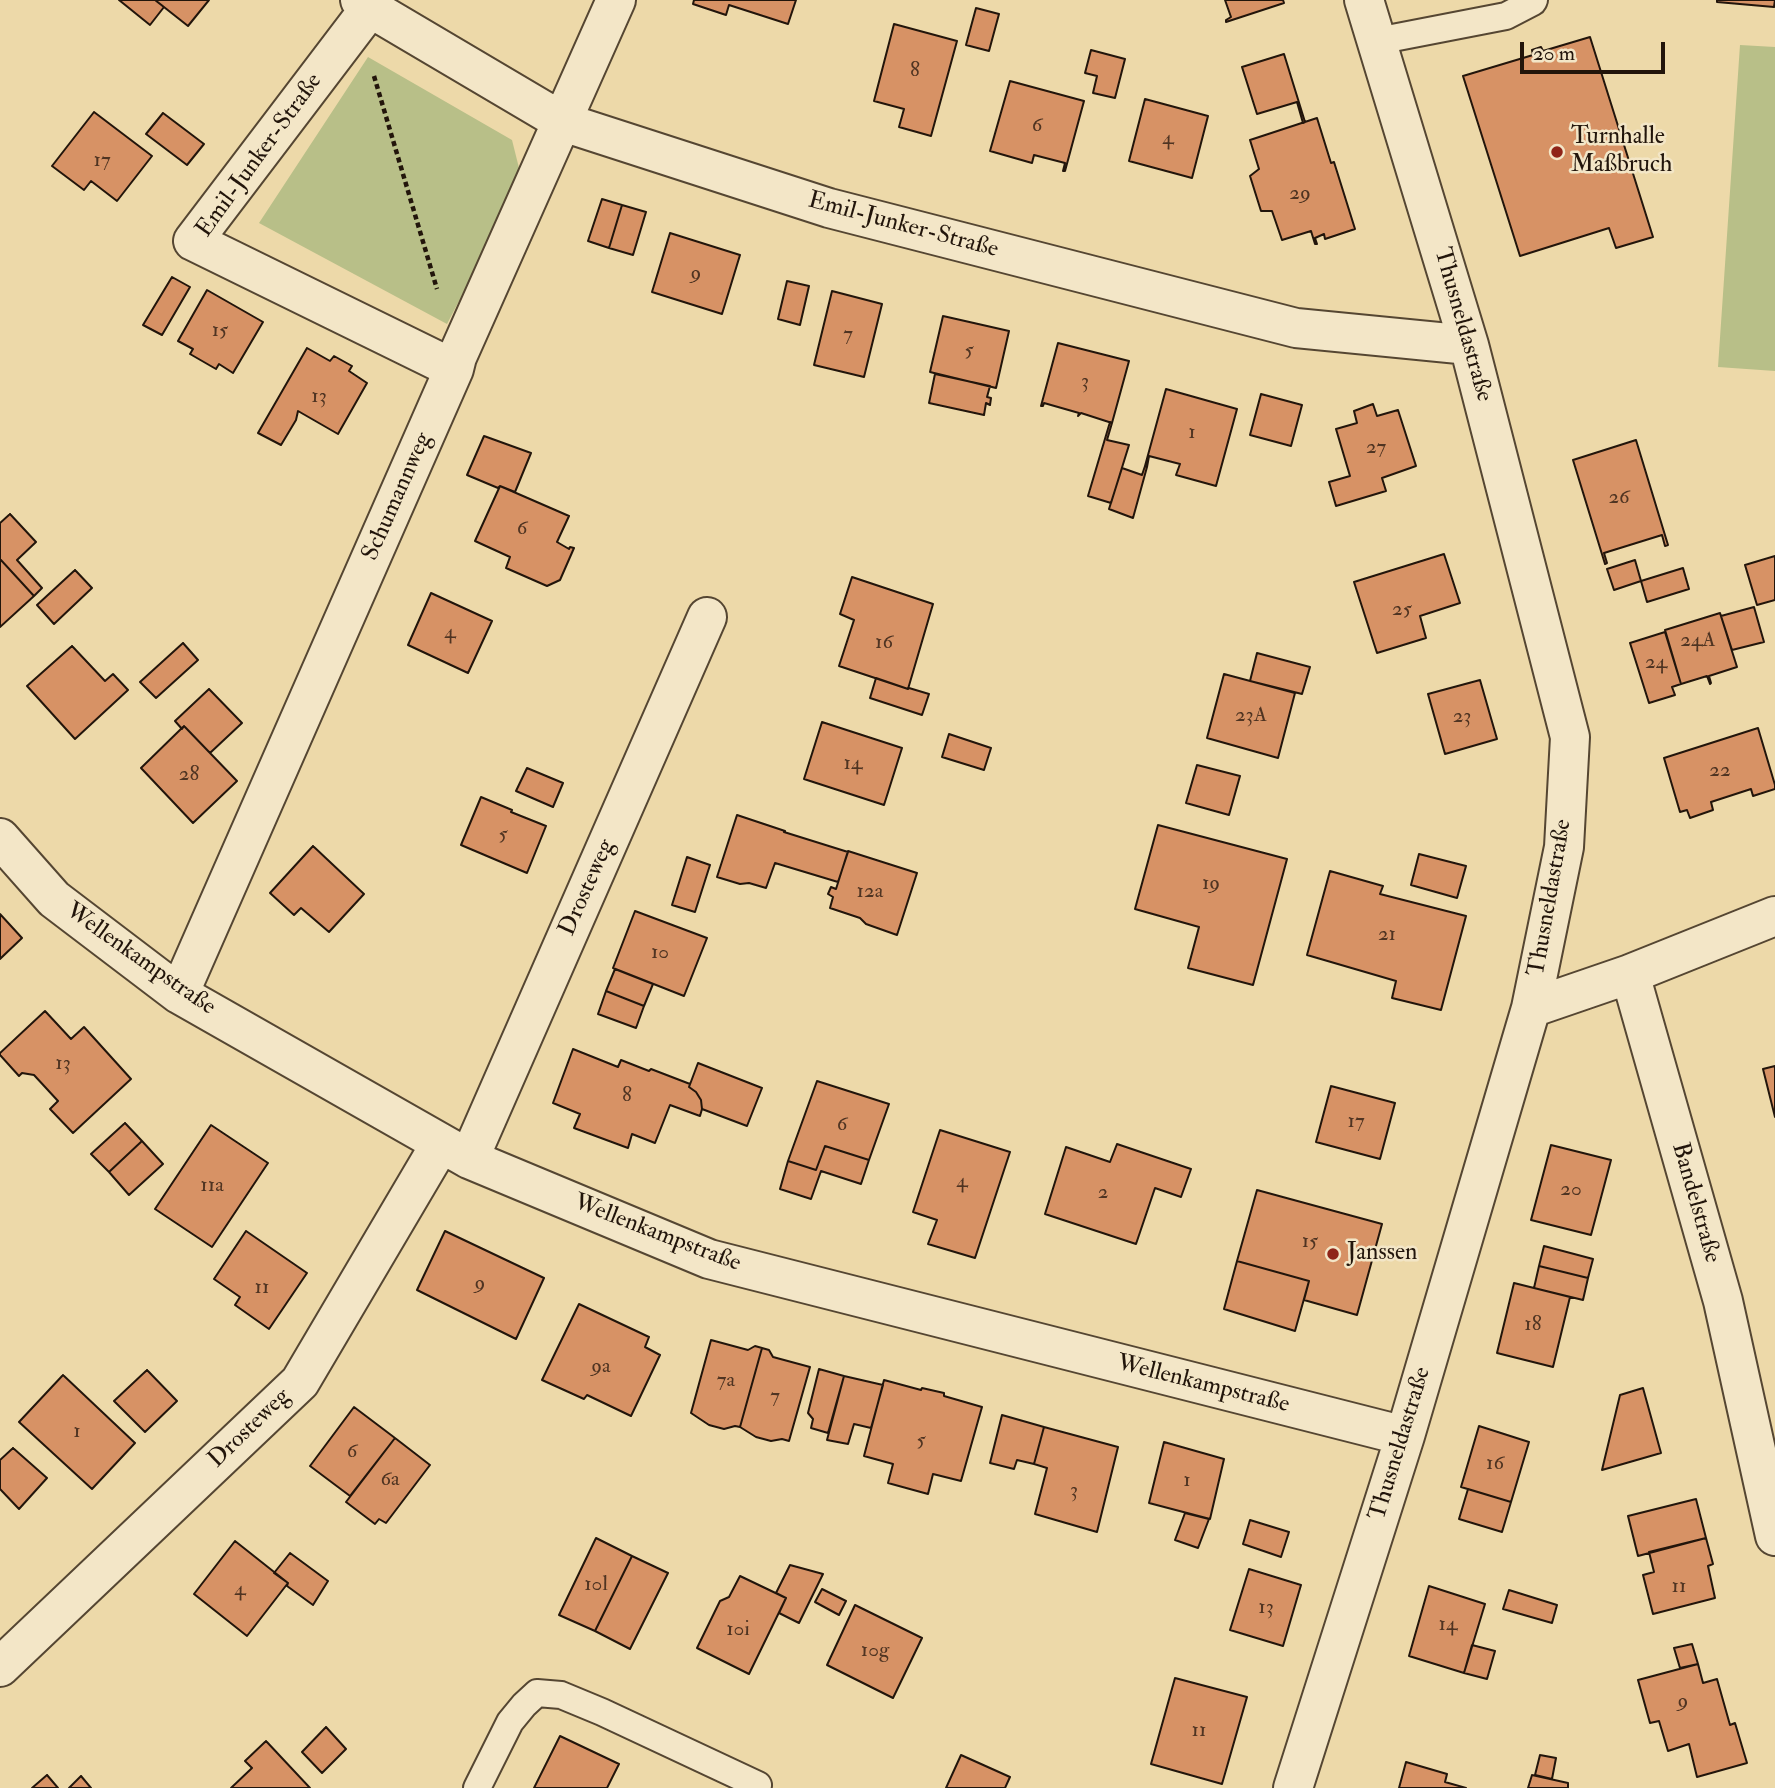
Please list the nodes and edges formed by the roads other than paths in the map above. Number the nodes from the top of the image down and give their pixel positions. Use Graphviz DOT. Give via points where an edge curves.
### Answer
graph roads {
  1 [pos="616,0"];
  2 [pos="1364,0"];
  3 [pos="1534,0"];
  4 [pos="362,11"];
  5 [pos="1377,41"];
  6 [pos="562,122"];
  7 [pos="1469,345"];
  8 [pos="455,363"];
  9 [pos="707,617"];
  10 [pos="0,838"];
  11 [pos="1775,916"];
  12 [pos="1630,974"];
  13 [pos="179,994"];
  14 [pos="1531,1008"];
  15 [pos="455,1151"];
  16 [pos="1405,1436"];
  17 [pos="1775,1536"];
  18 [pos="0,1667"];
  19 [pos="758,1785"];
  20 [pos="477,1788"];
  21 [pos="1293,1788"];
  1 -- 6 [label="street, Schumannweg"];
  2 -- 5 [label="street, Thusneldastraße"];
  3 -- 5 [label="lane" via="1506,16"];
  4 -- 6 [label="street, Emil-Junker-Straße"];
  4 -- 8 [label="street, Emil-Junker-Straße" via="193,241"];
  5 -- 7 [label="street, Thusneldastraße"];
  6 -- 7 [label="street, Emil-Junker-Straße" via="829,208 1296,328"];
  6 -- 8 [label="street, Schumannweg"];
  7 -- 14 [label="street, Thusneldastraße" via="1570,737 1564,847"];
  8 -- 13 [label="street, Schumannweg"];
  9 -- 15 [label="street, Drosteweg"];
  10 -- 13 [label="street, Wellenkampstraße" via="54,899"];
  11 -- 12 [label="street"];
  12 -- 14 [label="street"];
  12 -- 17 [label="street, Bandelstraße" via="1723,1301"];
  13 -- 15 [label="street, Wellenkampstraße"];
  14 -- 16 [label="street, Thusneldastraße"];
  15 -- 16 [label="street, Wellenkampstraße" via="709,1259"];
  15 -- 18 [label="street, Drosteweg" via="300,1382"];
  16 -- 21 [label="street, Thusneldastraße"];
  19 -- 20 [label="lane" via="561,1695 537,1693 510,1722"];
}
